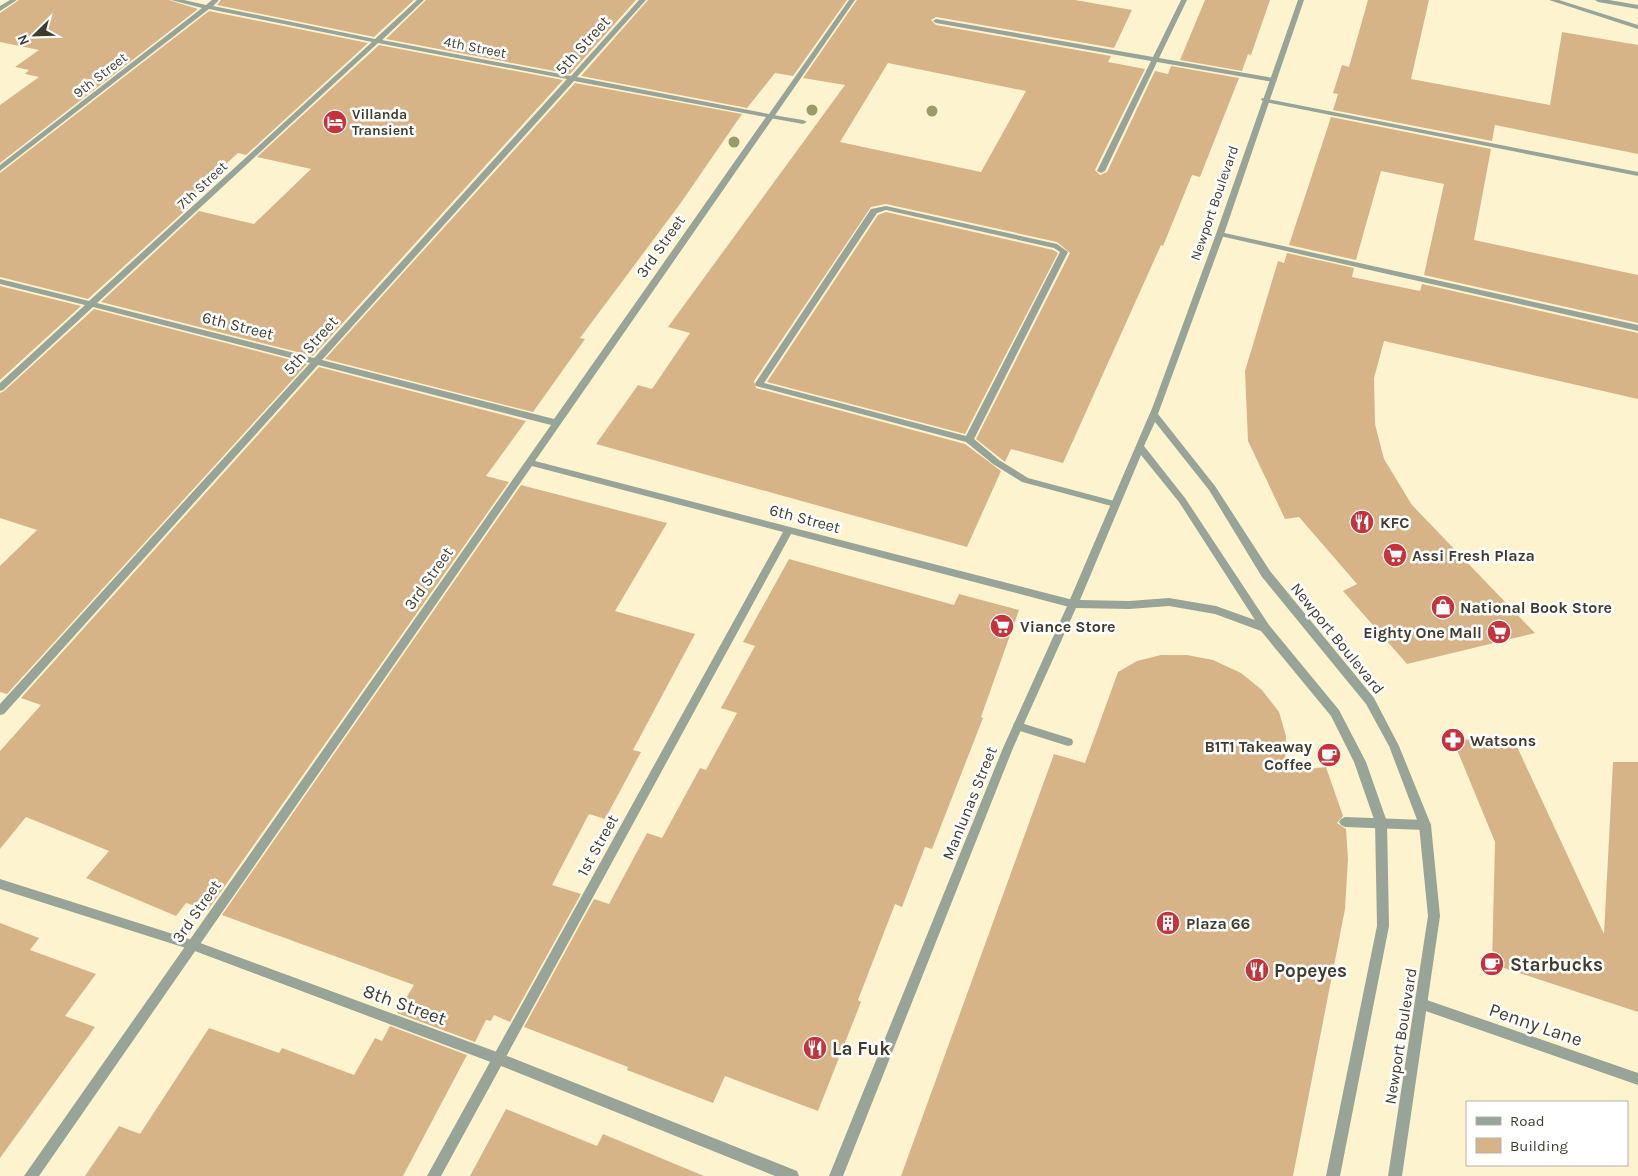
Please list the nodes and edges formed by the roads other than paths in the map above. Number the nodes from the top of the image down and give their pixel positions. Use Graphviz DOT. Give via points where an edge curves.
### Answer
graph roads {
  1 [pos="14,0"];
  2 [pos="174,0"];
  3 [pos="216,0"];
  4 [pos="421,0"];
  5 [pos="643,0"];
  6 [pos="852,0"];
  7 [pos="1184,0"];
  8 [pos="1301,0"];
  9 [pos="1552,0"];
  10 [pos="1598,0"];
  11 [pos="208,7"];
  12 [pos="1638,7"];
  13 [pos="0,9"];
  14 [pos="936,21"];
  15 [pos="1638,27"];
  16 [pos="377,41"];
  17 [pos="1156,59"];
  18 [pos="572,78"];
  19 [pos="1274,80"];
  20 [pos="1266,100"];
  21 [pos="770,116"];
  22 [pos="803,122"];
  23 [pos="0,169"];
  24 [pos="1101,171"];
  25 [pos="1638,174"];
  26 [pos="1220,234"];
  27 [pos="0,280"];
  28 [pos="90,304"];
  29 [pos="1638,328"];
  30 [pos="316,360"];
  31 [pos="0,388"];
  32 [pos="1154,415"];
  33 [pos="556,423"];
  34 [pos="969,440"];
  35 [pos="1139,446"];
  36 [pos="528,462"];
  37 [pos="1115,504"];
  38 [pos="789,529"];
  39 [pos="1073,604"];
  40 [pos="1265,628"];
  41 [pos="0,711"];
  42 [pos="1018,726"];
  43 [pos="1068,742"];
  44 [pos="1346,822"];
  45 [pos="1381,822"];
  46 [pos="1425,825"];
  47 [pos="0,884"];
  48 [pos="192,945"];
  49 [pos="1422,1004"];
  50 [pos="498,1058"];
  51 [pos="1638,1080"];
  52 [pos="31,1176"];
  53 [pos="434,1176"];
  54 [pos="792,1176"];
  55 [pos="836,1176"];
  56 [pos="1333,1176"];
  57 [pos="1395,1176"];
  1 -- 13 [label="street"];
  2 -- 11 [label="street, 4th Street"];
  3 -- 11 [label="street, 9th Street"];
  4 -- 16 [label="street, 7th Street"];
  5 -- 18 [label="street, 5th Street"];
  6 -- 21 [label="street, 3rd Street"];
  7 -- 17 [label="street"];
  8 -- 19 [label="street, Newport Boulevard"];
  9 -- 15 [label="street"];
  10 -- 12 [label="street"];
  11 -- 16 [label="street, 4th Street"];
  11 -- 23 [label="street, 9th Street"];
  14 -- 17 [label="street"];
  16 -- 18 [label="street, 4th Street"];
  16 -- 28 [label="street, 7th Street"];
  17 -- 19 [label="street"];
  17 -- 24 [label="street"];
  18 -- 21 [label="street, 4th Street"];
  18 -- 30 [label="street, 5th Street"];
  19 -- 20 [label="street, Newport Boulevard"];
  20 -- 25 [label="street"];
  20 -- 26 [label="street, Newport Boulevard"];
  21 -- 22 [label="street, 4th Street"];
  21 -- 33 [label="street, 3rd Street"];
  26 -- 29 [label="street"];
  26 -- 32 [label="street, Newport Boulevard"];
  27 -- 28 [label="street, 6th Street"];
  28 -- 30 [label="street, 6th Street"];
  28 -- 31 [label="street, 7th Street"];
  30 -- 33 [label="street, 6th Street"];
  30 -- 41 [label="street, 5th Street"];
  32 -- 35 [label="street, Newport Boulevard"];
  32 -- 46 [label="street, Newport Boulevard" via="1212,488 1266,574 1370,701 1394,746"];
  33 -- 36 [label="street, 3rd Street"];
  34 -- 34 [label="street" via="759,384 874,211 896,210 1057,246 1064,252"];
  34 -- 37 [label="street" via="1025,480"];
  35 -- 37 [label="street, Manlunas Street"];
  35 -- 40 [label="street" via="1182,500"];
  36 -- 38 [label="street, 6th Street"];
  36 -- 48 [label="street, 3rd Street"];
  37 -- 39 [label="street, Manlunas Street"];
  38 -- 39 [label="street, 6th Street"];
  38 -- 50 [label="street, 1st Street"];
  39 -- 40 [label="street, 6th Street" via="1169,602 1216,610"];
  39 -- 42 [label="street, Manlunas Street"];
  40 -- 45 [label="street" via="1335,713 1360,762"];
  42 -- 43 [label="street"];
  42 -- 55 [label="street, Manlunas Street"];
  44 -- 45 [label="street"];
  45 -- 46 [label="street"];
  45 -- 56 [label="street" via="1383,926"];
  46 -- 49 [label="street, Newport Boulevard" via="1434,916"];
  47 -- 48 [label="street, 8th Street"];
  48 -- 50 [label="street, 8th Street"];
  48 -- 52 [label="street, 3rd Street"];
  49 -- 51 [label="street, Penny Lane"];
  49 -- 57 [label="street, Newport Boulevard"];
  50 -- 53 [label="street, 1st Street"];
  50 -- 54 [label="street, 8th Street"];
}
